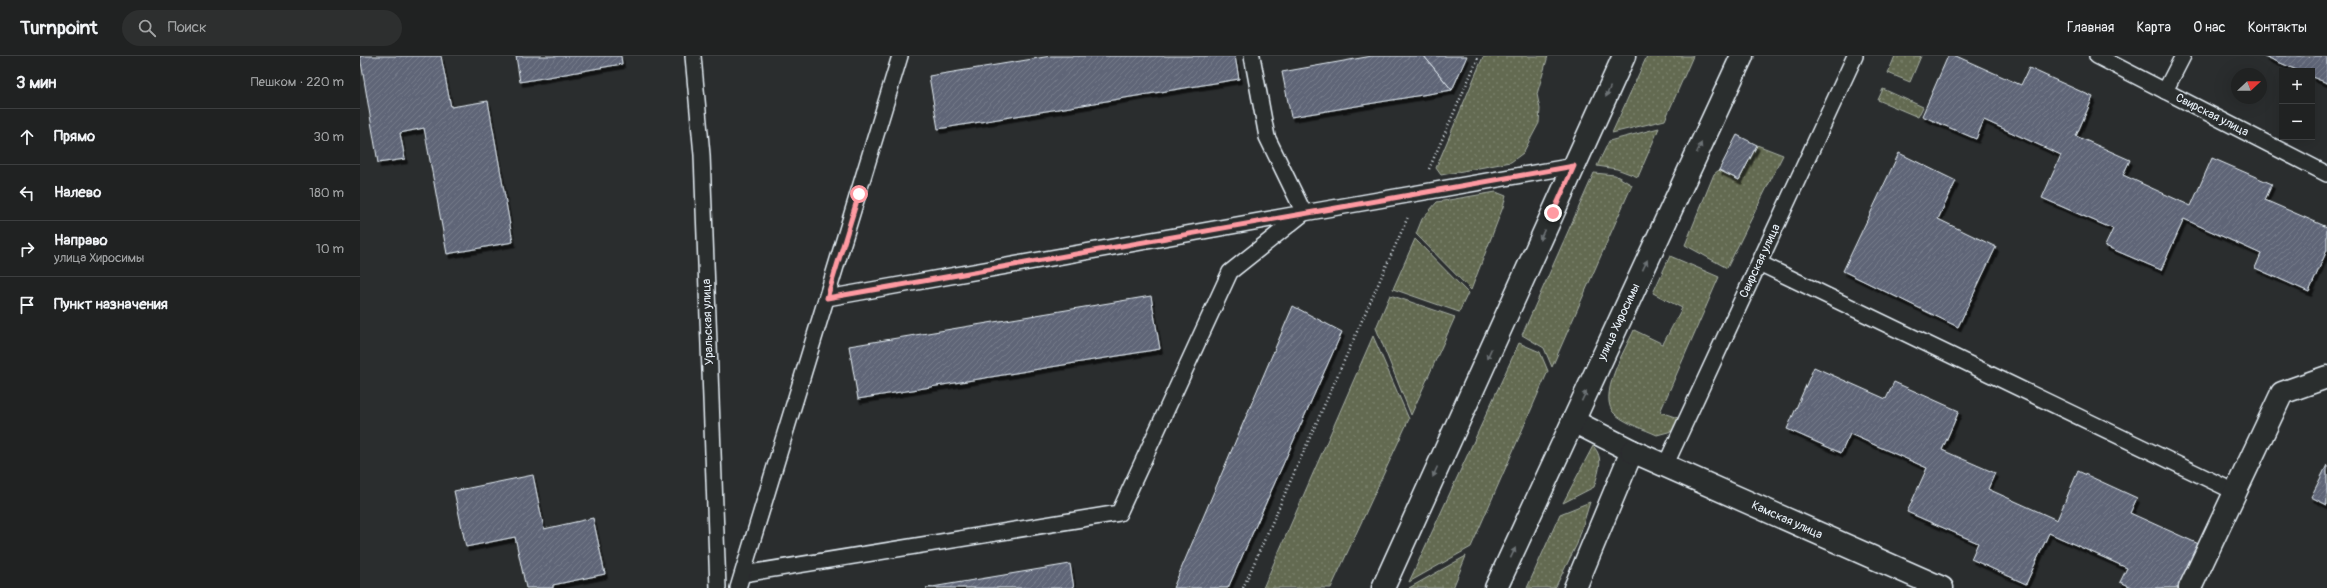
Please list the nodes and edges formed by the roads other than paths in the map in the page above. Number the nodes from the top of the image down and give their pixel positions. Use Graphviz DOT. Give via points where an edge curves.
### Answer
graph roads {
  1 [pos="694,56"];
  2 [pos="900,56"];
  3 [pos="1252,56"];
  4 [pos="1624,56"];
  5 [pos="1742,56"];
  6 [pos="1855,56"];
  7 [pos="2097,56"];
  8 [pos="2183,56"];
  9 [pos="2165,91"];
  10 [pos="1574,166"];
  11 [pos="2327,174"];
  12 [pos="1304,214"];
  13 [pos="1759,263"];
  14 [pos="827,298"];
  15 [pos="2327,377"];
  16 [pos="1573,421"];
  17 [pos="1632,451"];
  18 [pos="1665,466"];
  19 [pos="2235,492"];
  20 [pos="741,581"];
  21 [pos="718,588"];
  22 [pos="1383,588"];
  23 [pos="1496,588"];
  24 [pos="1575,588"];
  25 [pos="1942,588"];
  26 [pos="2190,588"];
  1 -- 21 [label="lane, Уральская улица" via="702,155"];
  2 -- 14 [label="lane"];
  3 -- 12 [label="lane" via="1267,137"];
  4 -- 10 [label="main road, one-way"];
  16 -- 5 [label="main road, улица Хиросимы, one-way"];
  6 -- 13 [label="lane, Свирская улица"];
  7 -- 9 [label="lane, Свирская улица"];
  8 -- 9 [label="lane"];
  9 -- 11 [label="lane, Свирская улица"];
  10 -- 12 [label="lane"];
  10 -- 22 [label="main road, one-way"];
  12 -- 14 [label="lane"];
  12 -- 20 [label="lane" via="1230,272 1120,514"];
  13 -- 18 [label="lane, Свирская улица"];
  13 -- 19 [label="lane"];
  14 -- 20 [label="lane"];
  15 -- 19 [label="main road" via="2282,393"];
  16 -- 17 [label="main road, Камская улица"];
  23 -- 16 [label="main road, улица Хиросимы, one-way"];
  17 -- 18 [label="main road, Камская улица"];
  17 -- 24 [label="main road"];
  18 -- 25 [label="main road, Камская улица"];
  19 -- 26 [label="main road"];
}
